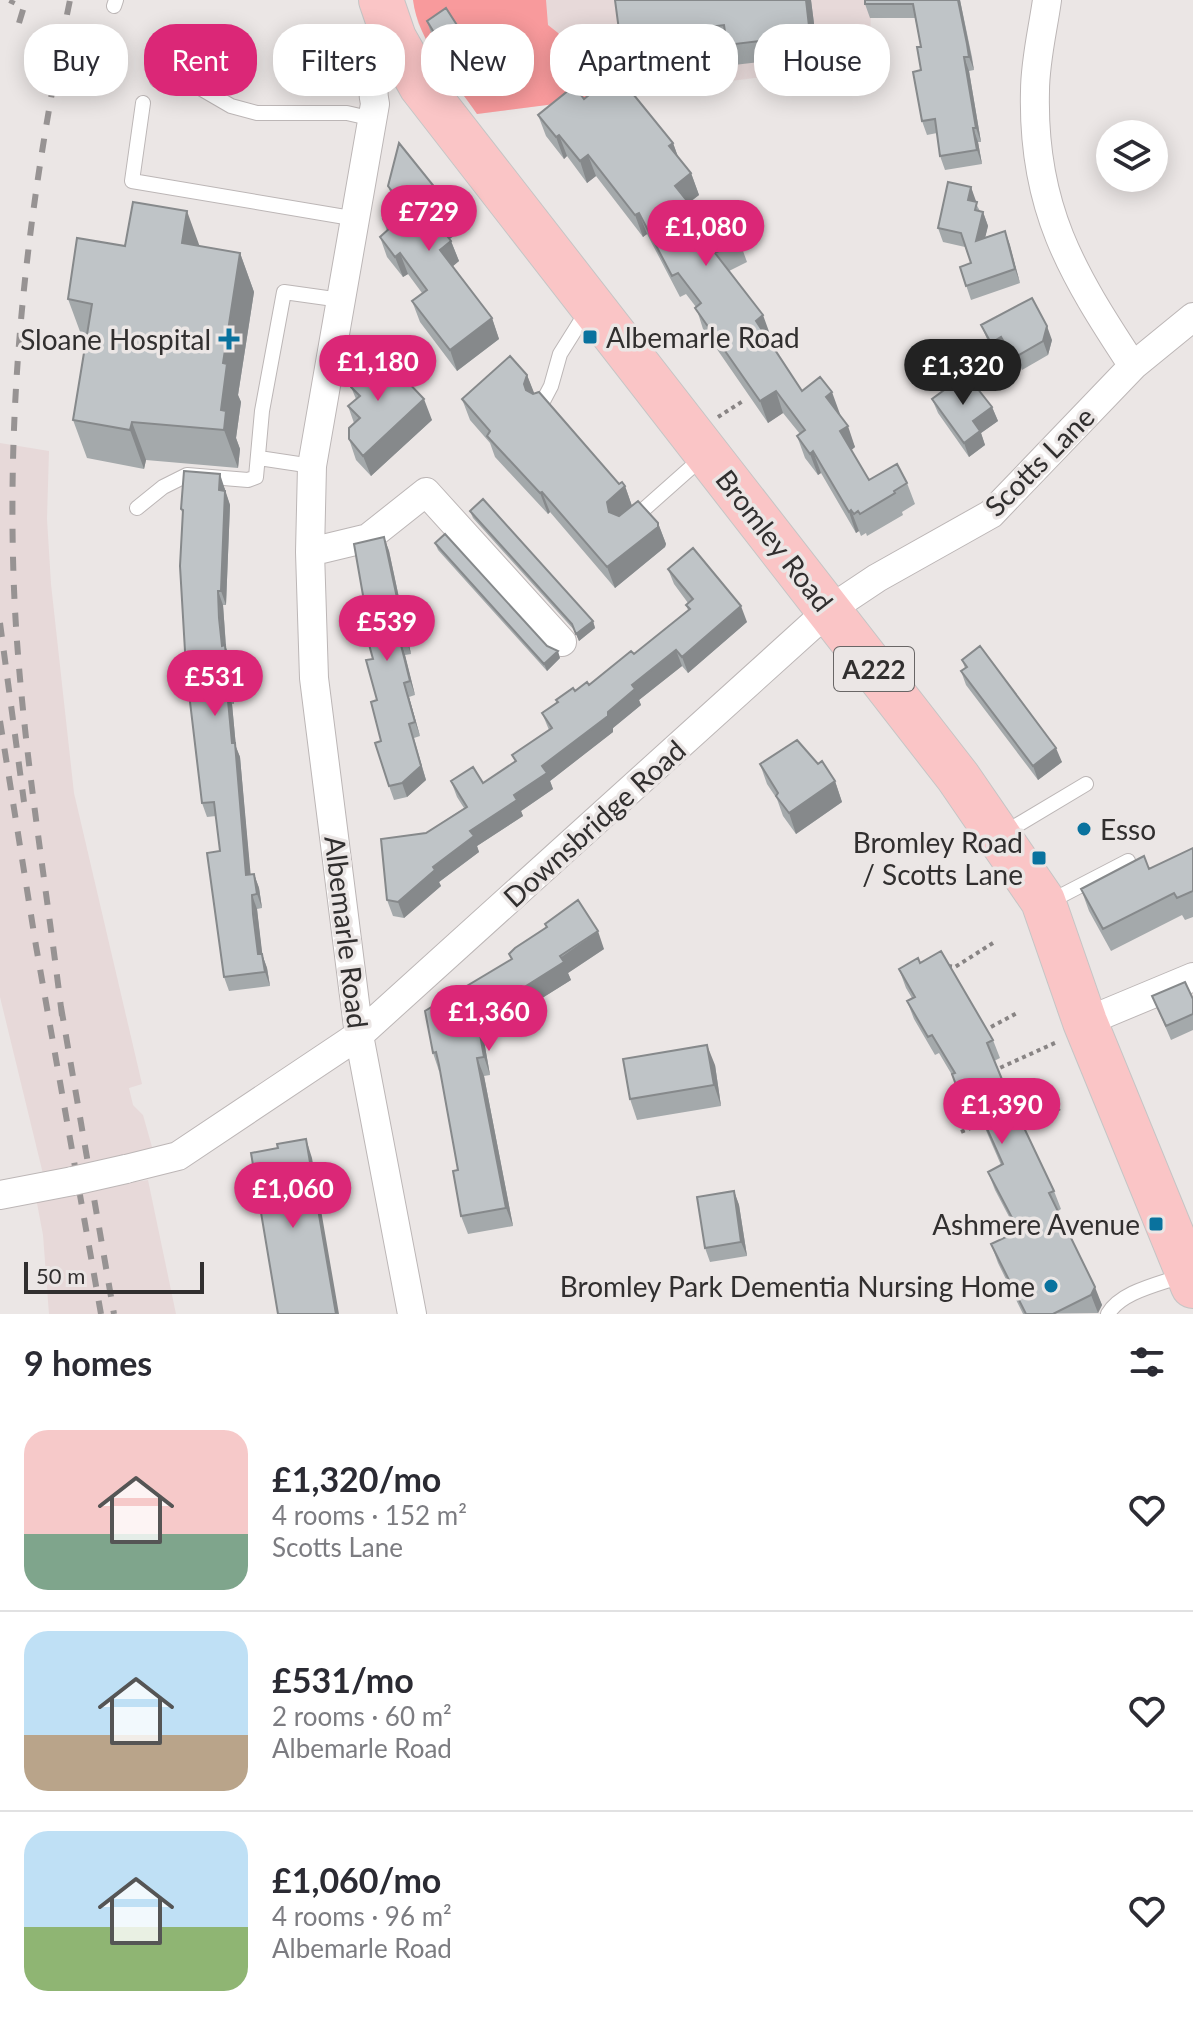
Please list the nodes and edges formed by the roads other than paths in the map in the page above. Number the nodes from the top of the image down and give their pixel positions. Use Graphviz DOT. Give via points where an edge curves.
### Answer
graph roads {
  1 [pos="1047,0"];
  2 [pos="385,14"];
  3 [pos="214,96"];
  4 [pos="143,103"];
  5 [pos="374,111"];
  6 [pos="357,219"];
  7 [pos="341,300"];
  8 [pos="591,303"];
  9 [pos="1193,317"];
  10 [pos="1133,366"];
  11 [pos="541,405"];
  12 [pos="707,453"];
  13 [pos="259,458"];
  14 [pos="312,466"];
  15 [pos="137,508"];
  16 [pos="624,527"];
  17 [pos="310,552"];
  18 [pos="829,610"];
  19 [pos="562,642"];
  20 [pos="1086,784"];
  21 [pos="1000,836"];
  22 [pos="1128,861"];
  23 [pos="1045,904"];
  24 [pos="1193,977"];
  25 [pos="1085,1022"];
  26 [pos="359,1035"];
  27 [pos="0,1195"];
  28 [pos="1190,1280"];
  29 [pos="412,1314"];
  30 [pos="1108,1314"];
  1 -- 10 [label="street" via="1034,88 1036,143 1047,204 1089,298"];
  2 -- 5 [label="street, Albemarle Road" via="372,89"];
  2 -- 8 [label="main road, Bromley Road / A222" via="421,86"];
  3 -- 5 [label="lane" via="257,113"];
  4 -- 6 [label="lane" via="132,181"];
  5 -- 6 [label="street, Albemarle Road"];
  6 -- 7 [label="street, Albemarle Road"];
  7 -- 13 [label="lane" via="284,292 262,411"];
  7 -- 14 [label="street, Albemarle Road"];
  8 -- 11 [label="lane" via="560,354"];
  8 -- 12 [label="main road, Bromley Road / A222"];
  9 -- 10 [label="street, Scotts Lane"];
  10 -- 18 [label="street, Scotts Lane" via="991,514"];
  12 -- 16 [label="lane"];
  12 -- 18 [label="main road, Bromley Road / A222"];
  13 -- 14 [label="lane"];
  13 -- 15 [label="lane" via="256,477 187,475"];
  14 -- 17 [label="street, Albemarle Road"];
  17 -- 19 [label="street" via="368,538 426,492"];
  17 -- 26 [label="street, Albemarle Road" via="314,678"];
  18 -- 21 [label="main road, Bromley Road / A222"];
  18 -- 26 [label="street, Downsbridge Road"];
  20 -- 21 [label="lane"];
  21 -- 23 [label="main road, Bromley Road / A222"];
  22 -- 23 [label="lane"];
  23 -- 25 [label="main road, Bromley Road / A222"];
  24 -- 25 [label="street"];
  25 -- 28 [label="main road, Bromley Road / A222"];
  26 -- 27 [label="street, Downsbridge Road, bridge" via="178,1156"];
  26 -- 29 [label="street, Albemarle Road"];
  28 -- 30 [label="lane" via="1124,1298"];
}
